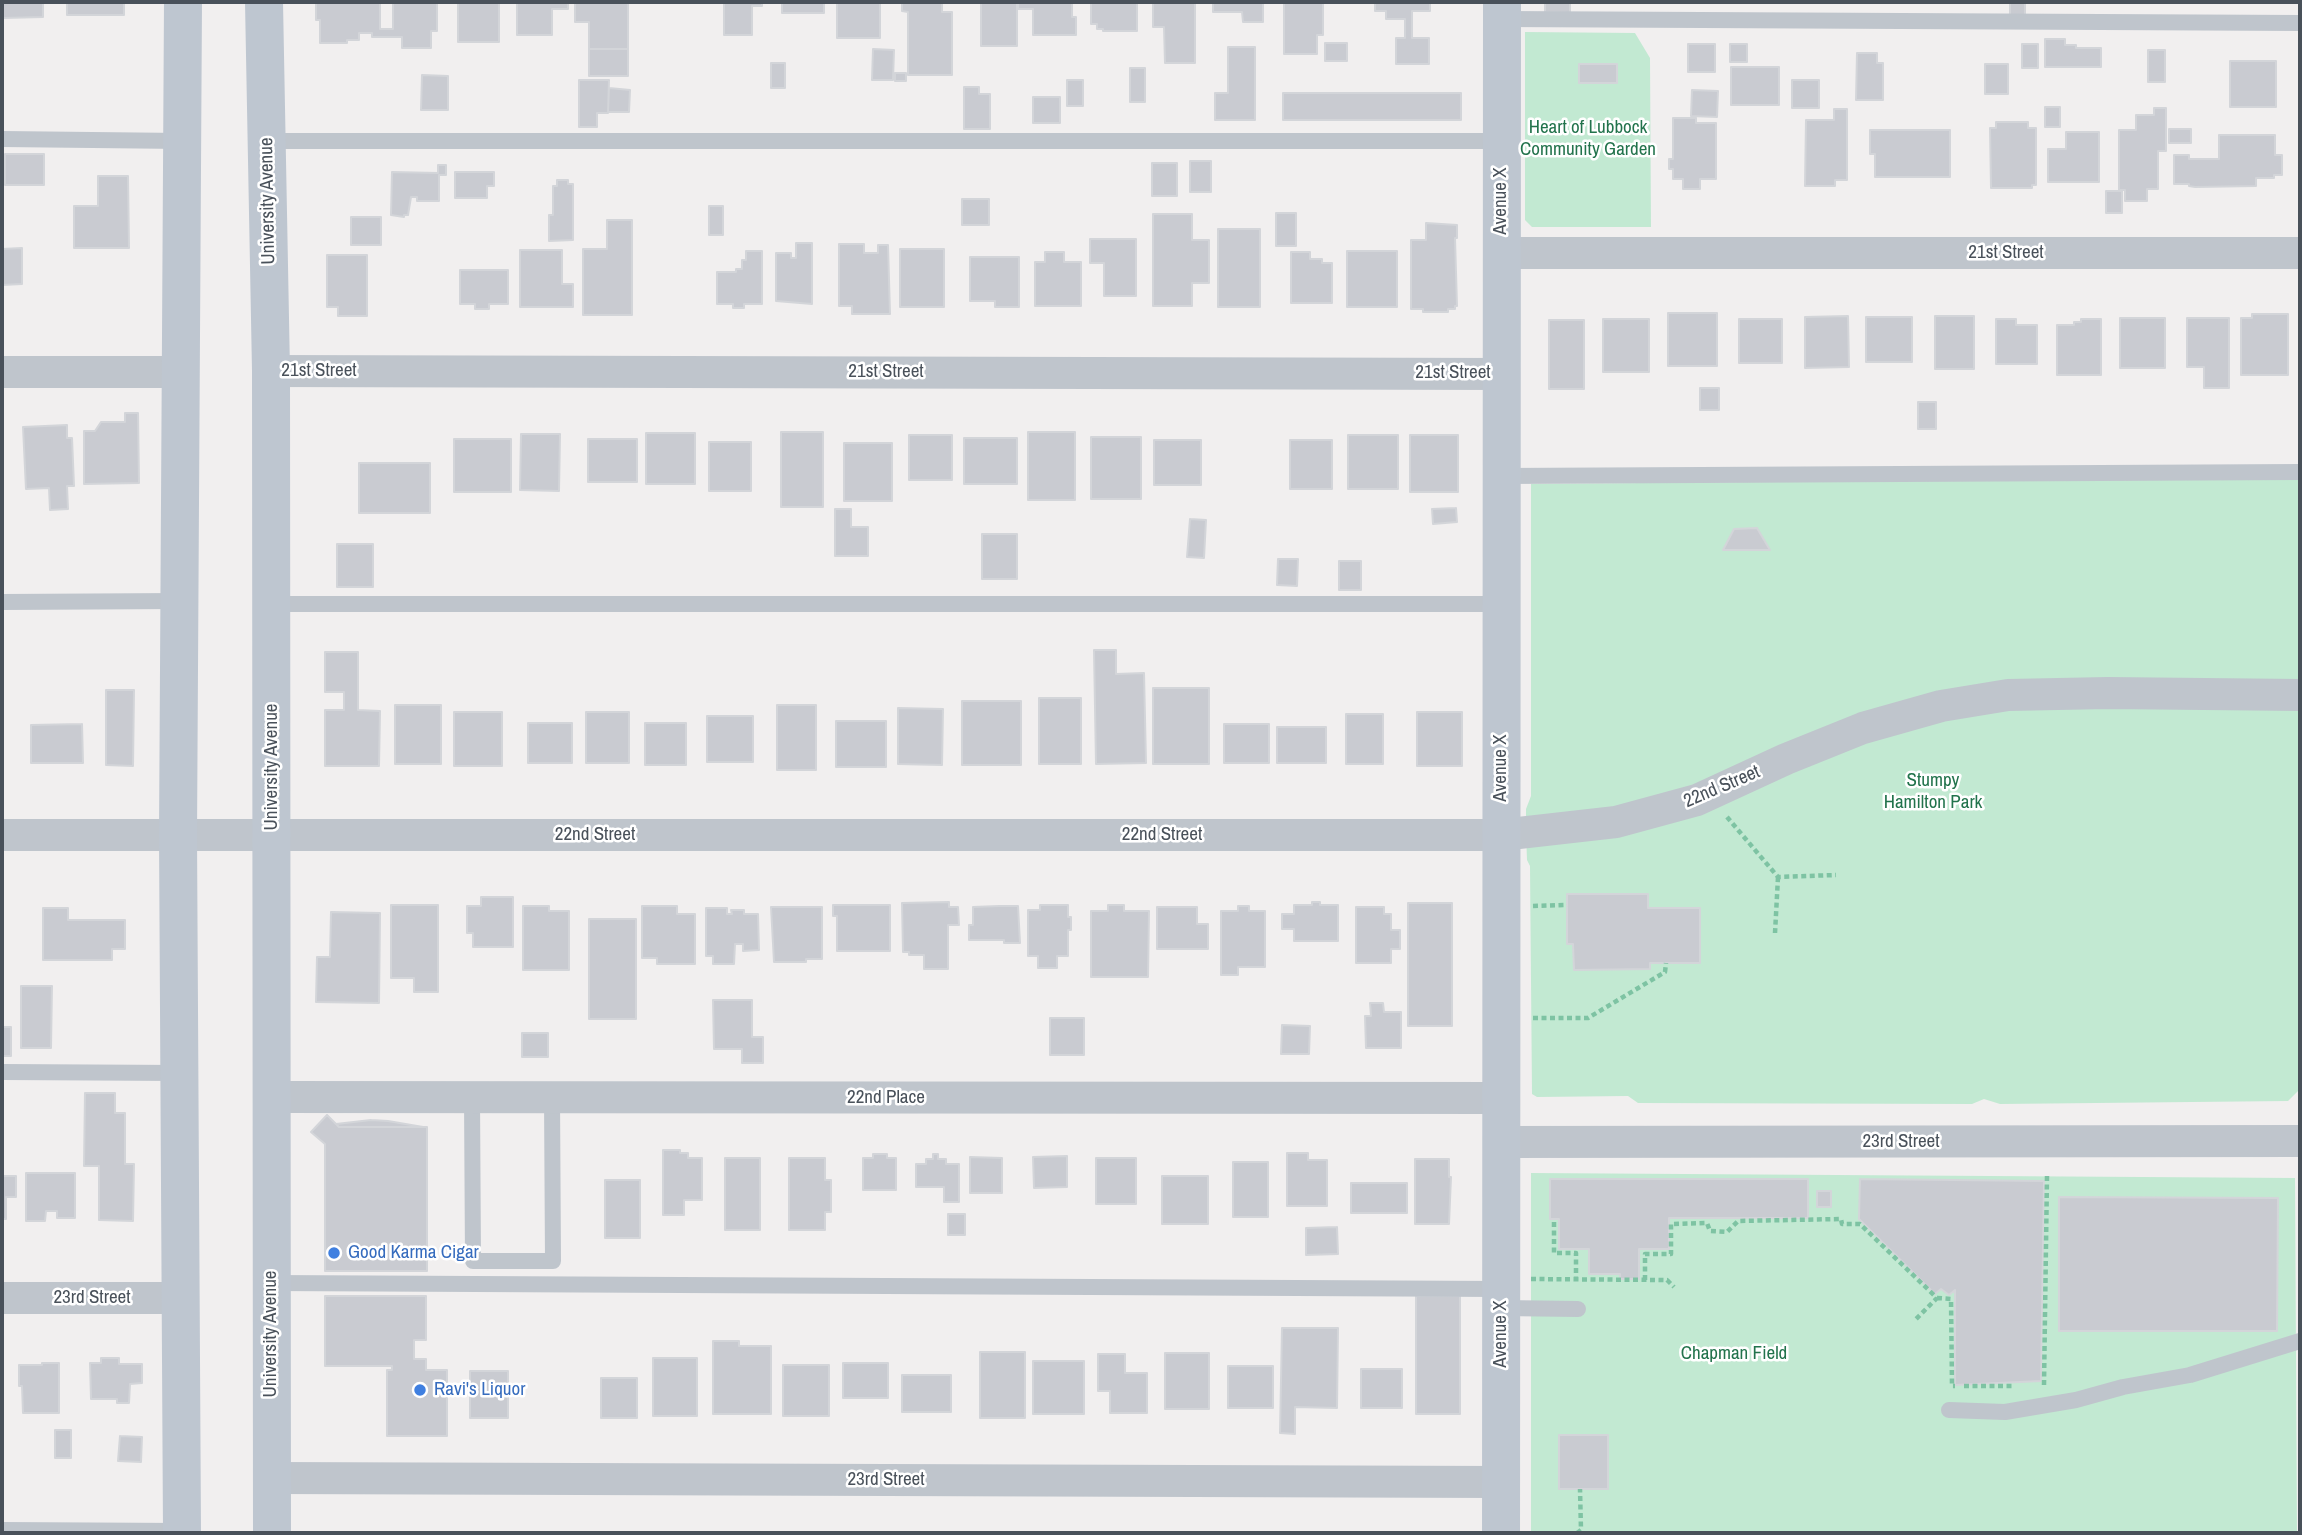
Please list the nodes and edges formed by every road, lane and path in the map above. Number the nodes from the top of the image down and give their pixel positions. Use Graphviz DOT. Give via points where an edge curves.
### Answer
graph roads {
  1 [pos="183,2"];
  2 [pos="264,2"];
  3 [pos="1502,10"];
  4 [pos="2300,23"];
  5 [pos="2,139"];
  6 [pos="183,141"];
  7 [pos="267,141"];
  8 [pos="1501,141"];
  9 [pos="1501,253"];
  10 [pos="2300,253"];
  11 [pos="271,371"];
  12 [pos="2,372"];
  13 [pos="181,372"];
  14 [pos="1501,373"];
  15 [pos="2300,472"];
  16 [pos="1501,476"];
  17 [pos="180,601"];
  18 [pos="2,602"];
  19 [pos="272,604"];
  20 [pos="1501,604"];
  21 [pos="2300,695"];
  22 [pos="1724,813"];
  23 [pos="2,835"];
  24 [pos="178,835"];
  25 [pos="272,835"];
  26 [pos="1501,835"];
  27 [pos="1836,875"];
  28 [pos="1778,877"];
  29 [pos="1567,905"];
  30 [pos="1531,906"];
  31 [pos="1775,933"];
  32 [pos="1666,963"];
  33 [pos="1532,1017"];
  34 [pos="2,1072"];
  35 [pos="180,1073"];
  36 [pos="272,1097"];
  37 [pos="472,1097"];
  38 [pos="552,1097"];
  39 [pos="1501,1098"];
  40 [pos="2300,1141"];
  41 [pos="1501,1142"];
  42 [pos="2047,1177"];
  43 [pos="1554,1222"];
  44 [pos="1576,1280"];
  45 [pos="1645,1280"];
  46 [pos="271,1283"];
  47 [pos="1674,1287"];
  48 [pos="1511,1292"];
  49 [pos="2,1298"];
  50 [pos="181,1298"];
  51 [pos="1937,1298"];
  52 [pos="1578,1309"];
  53 [pos="1916,1320"];
  54 [pos="2300,1341"];
  55 [pos="2018,1386"];
  56 [pos="2031,1386"];
  57 [pos="1949,1410"];
  58 [pos="272,1478"];
  59 [pos="1501,1482"];
  60 [pos="1580,1489"];
  61 [pos="2,1530"];
  62 [pos="182,1532"];
  63 [pos="272,1533"];
  64 [pos="1501,1533"];
  65 [pos="1577,1533"];
  1 -- 6 [label="main road"];
  2 -- 7 [label="main road, University Avenue"];
  3 -- 4 [label="lane"];
  3 -- 8 [label="main road, Avenue X"];
  5 -- 6 [label="lane"];
  6 -- 13 [label="main road"];
  7 -- 8 [label="lane"];
  7 -- 11 [label="main road, University Avenue"];
  8 -- 9 [label="main road, Avenue X"];
  9 -- 10 [label="street, 21st Street"];
  9 -- 14 [label="main road, Avenue X"];
  11 -- 14 [label="street, 21st Street"];
  11 -- 19 [label="main road, University Avenue"];
  12 -- 13 [label="street"];
  13 -- 17 [label="main road"];
  14 -- 16 [label="main road, Avenue X"];
  15 -- 16 [label="lane"];
  16 -- 20 [label="main road, Avenue X"];
  17 -- 18 [label="lane"];
  17 -- 24 [label="main road"];
  19 -- 20 [label="lane"];
  19 -- 25 [label="main road, University Avenue"];
  20 -- 26 [label="main road, Avenue X"];
  21 -- 26 [label="street, 22nd Street" via="2008,695 1941,706 1863,728 1697,800 1616,822"];
  22 -- 28 [label="path"];
  23 -- 24 [label="street, 22nd Street"];
  24 -- 25 [label="street, 22nd Street"];
  24 -- 35 [label="main road"];
  25 -- 26 [label="street, 22nd Street"];
  25 -- 36 [label="main road, University Avenue"];
  26 -- 39 [label="main road, Avenue X"];
  27 -- 28 [label="path"];
  28 -- 31 [label="path"];
  29 -- 30 [label="path"];
  32 -- 33 [label="path" via="1665,972 1588,1018"];
  34 -- 35 [label="lane"];
  35 -- 50 [label="main road"];
  36 -- 37 [label="street, 22nd Place"];
  36 -- 46 [label="main road, University Avenue"];
  37 -- 38 [label="street, 22nd Place"];
  37 -- 38 [label="lane" via="473,1261 553,1261"];
  38 -- 39 [label="street, 22nd Place"];
  39 -- 41 [label="main road, Avenue X"];
  40 -- 41 [label="street, 23rd Street"];
  41 -- 48 [label="main road, Avenue X"];
  42 -- 56 [label="path" via="2044,1386"];
  43 -- 44 [label="path" via="1554,1253 1576,1253"];
  44 -- 45 [label="path"];
  44 -- 48 [label="path"];
  45 -- 47 [label="path" via="1667,1280"];
  45 -- 51 [label="path" via="1645,1254 1671,1254 1671,1224 1707,1223 1710,1231 1727,1232 1738,1221 1841,1219 1842,1224 1860,1224"];
  46 -- 48 [label="lane"];
  46 -- 58 [label="main road, University Avenue"];
  48 -- 52 [label="lane"];
  48 -- 59 [label="main road, Avenue X"];
  49 -- 50 [label="street, 23rd Street"];
  50 -- 62 [label="main road"];
  51 -- 53 [label="path"];
  51 -- 55 [label="path" via="1951,1299 1952,1386"];
  54 -- 57 [label="lane" via="2190,1375 2076,1400 2005,1412"];
  58 -- 59 [label="street, 23rd Street"];
  58 -- 63 [label="main road, University Avenue"];
  59 -- 64 [label="main road, Avenue X"];
  60 -- 65 [label="path" via="1581,1530"];
  61 -- 62 [label="lane"];
}
